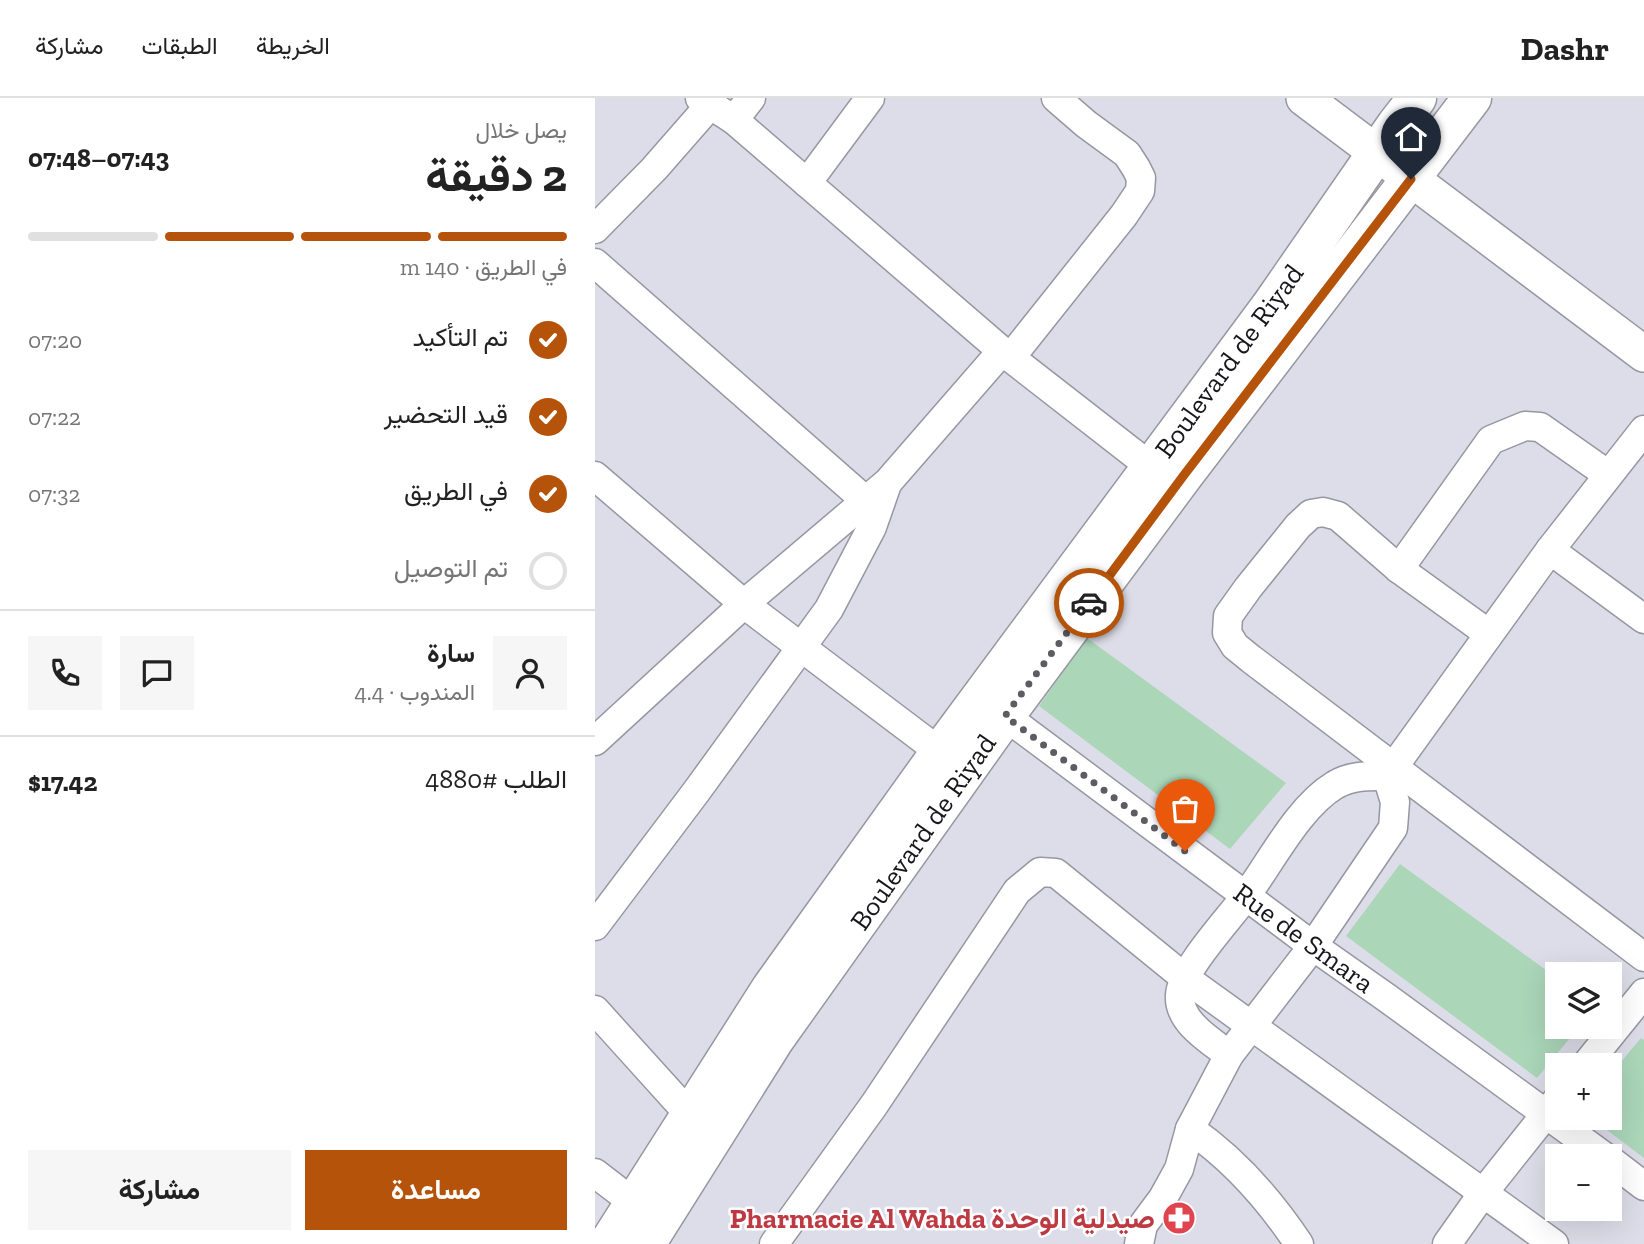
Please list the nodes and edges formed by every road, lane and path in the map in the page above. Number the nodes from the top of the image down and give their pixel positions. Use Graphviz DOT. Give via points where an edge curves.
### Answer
graph roads {
  1 [pos="751,98"];
  2 [pos="870,98"];
  3 [pos="1056,98"];
  4 [pos="1304,98"];
  5 [pos="1417,98"];
  6 [pos="1472,98"];
  7 [pos="715,108"];
  8 [pos="1377,153"];
  9 [pos="1411,179"];
  10 [pos="807,183"];
  11 [pos="595,229"];
  12 [pos="595,263"];
  13 [pos="1006,354"];
  14 [pos="1644,354"];
  15 [pos="1644,430"];
  16 [pos="1151,467"];
  17 [pos="1607,474"];
  18 [pos="888,482"];
  19 [pos="599,487"];
  20 [pos="866,501"];
  21 [pos="1550,550"];
  22 [pos="1399,569"];
  23 [pos="744,604"];
  24 [pos="1644,619"];
  25 [pos="1489,634"];
  26 [pos="802,646"];
  27 [pos="1005,716"];
  28 [pos="595,741"];
  29 [pos="940,752"];
  30 [pos="1391,771"];
  31 [pos="1245,897"];
  32 [pos="595,926"];
  33 [pos="1313,946"];
  34 [pos="1644,957"];
  35 [pos="1185,978"];
  36 [pos="1644,993"];
  37 [pos="595,1010"];
  38 [pos="1252,1026"];
  39 [pos="1596,1053"];
  40 [pos="1229,1055"];
  41 [pos="1545,1102"];
  42 [pos="689,1114"];
  43 [pos="1545,1116"];
  44 [pos="1190,1129"];
  45 [pos="1576,1130"];
  46 [pos="1591,1144"];
  47 [pos="1622,1169"];
  48 [pos="595,1173"];
  49 [pos="1644,1186"];
  50 [pos="1483,1193"];
  51 [pos="634,1203"];
  52 [pos="608,1244"];
  53 [pos="646,1244"];
  54 [pos="774,1244"];
  55 [pos="1139,1244"];
  56 [pos="1299,1244"];
  57 [pos="1447,1244"];
  58 [pos="1554,1244"];
  1 -- 7 [label="street"];
  2 -- 10 [label="street"];
  3 -- 13 [label="street" via="1127,154 1141,178 1140,191"];
  4 -- 8 [label="street"];
  5 -- 8 [label="main road, Boulevard de Riyad"];
  6 -- 9 [label="main road, Boulevard de Riyad"];
  7 -- 10 [label="street"];
  7 -- 11 [label="street"];
  8 -- 9 [label="street"];
  8 -- 16 [label="main road, Boulevard de Riyad"];
  9 -- 14 [label="street"];
  9 -- 27 [label="main road, Boulevard de Riyad"];
  10 -- 13 [label="street"];
  12 -- 20 [label="street"];
  13 -- 16 [label="street"];
  13 -- 18 [label="street"];
  15 -- 17 [label="street"];
  16 -- 29 [label="main road, Boulevard de Riyad"];
  17 -- 21 [label="street"];
  17 -- 22 [label="street" via="1540,427 1525,426 1491,440"];
  18 -- 20 [label="street"];
  18 -- 26 [label="street" via="843,583"];
  19 -- 23 [label="street"];
  20 -- 23 [label="street"];
  21 -- 24 [label="street"];
  21 -- 25 [label="street"];
  22 -- 25 [label="street"];
  22 -- 30 [label="street" via="1338,516 1311,514 1234,606 1227,633 1235,646"];
  23 -- 26 [label="street"];
  23 -- 28 [label="street"];
  25 -- 30 [label="street"];
  26 -- 29 [label="street"];
  26 -- 32 [label="street"];
  27 -- 31 [label="street, Rue de Smara"];
  27 -- 53 [label="main road, Boulevard de Riyad" via="775,1039"];
  29 -- 42 [label="main road, Boulevard de Riyad" via="771,988"];
  30 -- 31 [label="street" via="1334,785 1292,828"];
  30 -- 33 [label="street" via="1393,828"];
  30 -- 34 [label="street"];
  31 -- 33 [label="street, Rue de Smara"];
  31 -- 35 [label="street"];
  33 -- 38 [label="street"];
  33 -- 41 [label="street, Rue de Smara"];
  35 -- 38 [label="street"];
  35 -- 40 [label="street" via="1180,995 1183,1011"];
  35 -- 54 [label="street" via="1056,873 1035,875 1017,891 874,1105"];
  36 -- 39 [label="street"];
  37 -- 42 [label="street"];
  38 -- 40 [label="street"];
  38 -- 50 [label="street"];
  40 -- 44 [label="street"];
  42 -- 51 [label="main road, Boulevard de Riyad"];
  43 -- 50 [label="street"];
  44 -- 55 [label="street" via="1179,1169 1143,1225"];
  44 -- 56 [label="street" via="1244,1173"];
  45 -- 46 [label="street, Rue de Smara"];
  47 -- 49 [label="street"];
  48 -- 51 [label="street"];
  50 -- 57 [label="street"];
  50 -- 58 [label="street"];
  51 -- 52 [label="main road, Boulevard de Riyad"];
}
